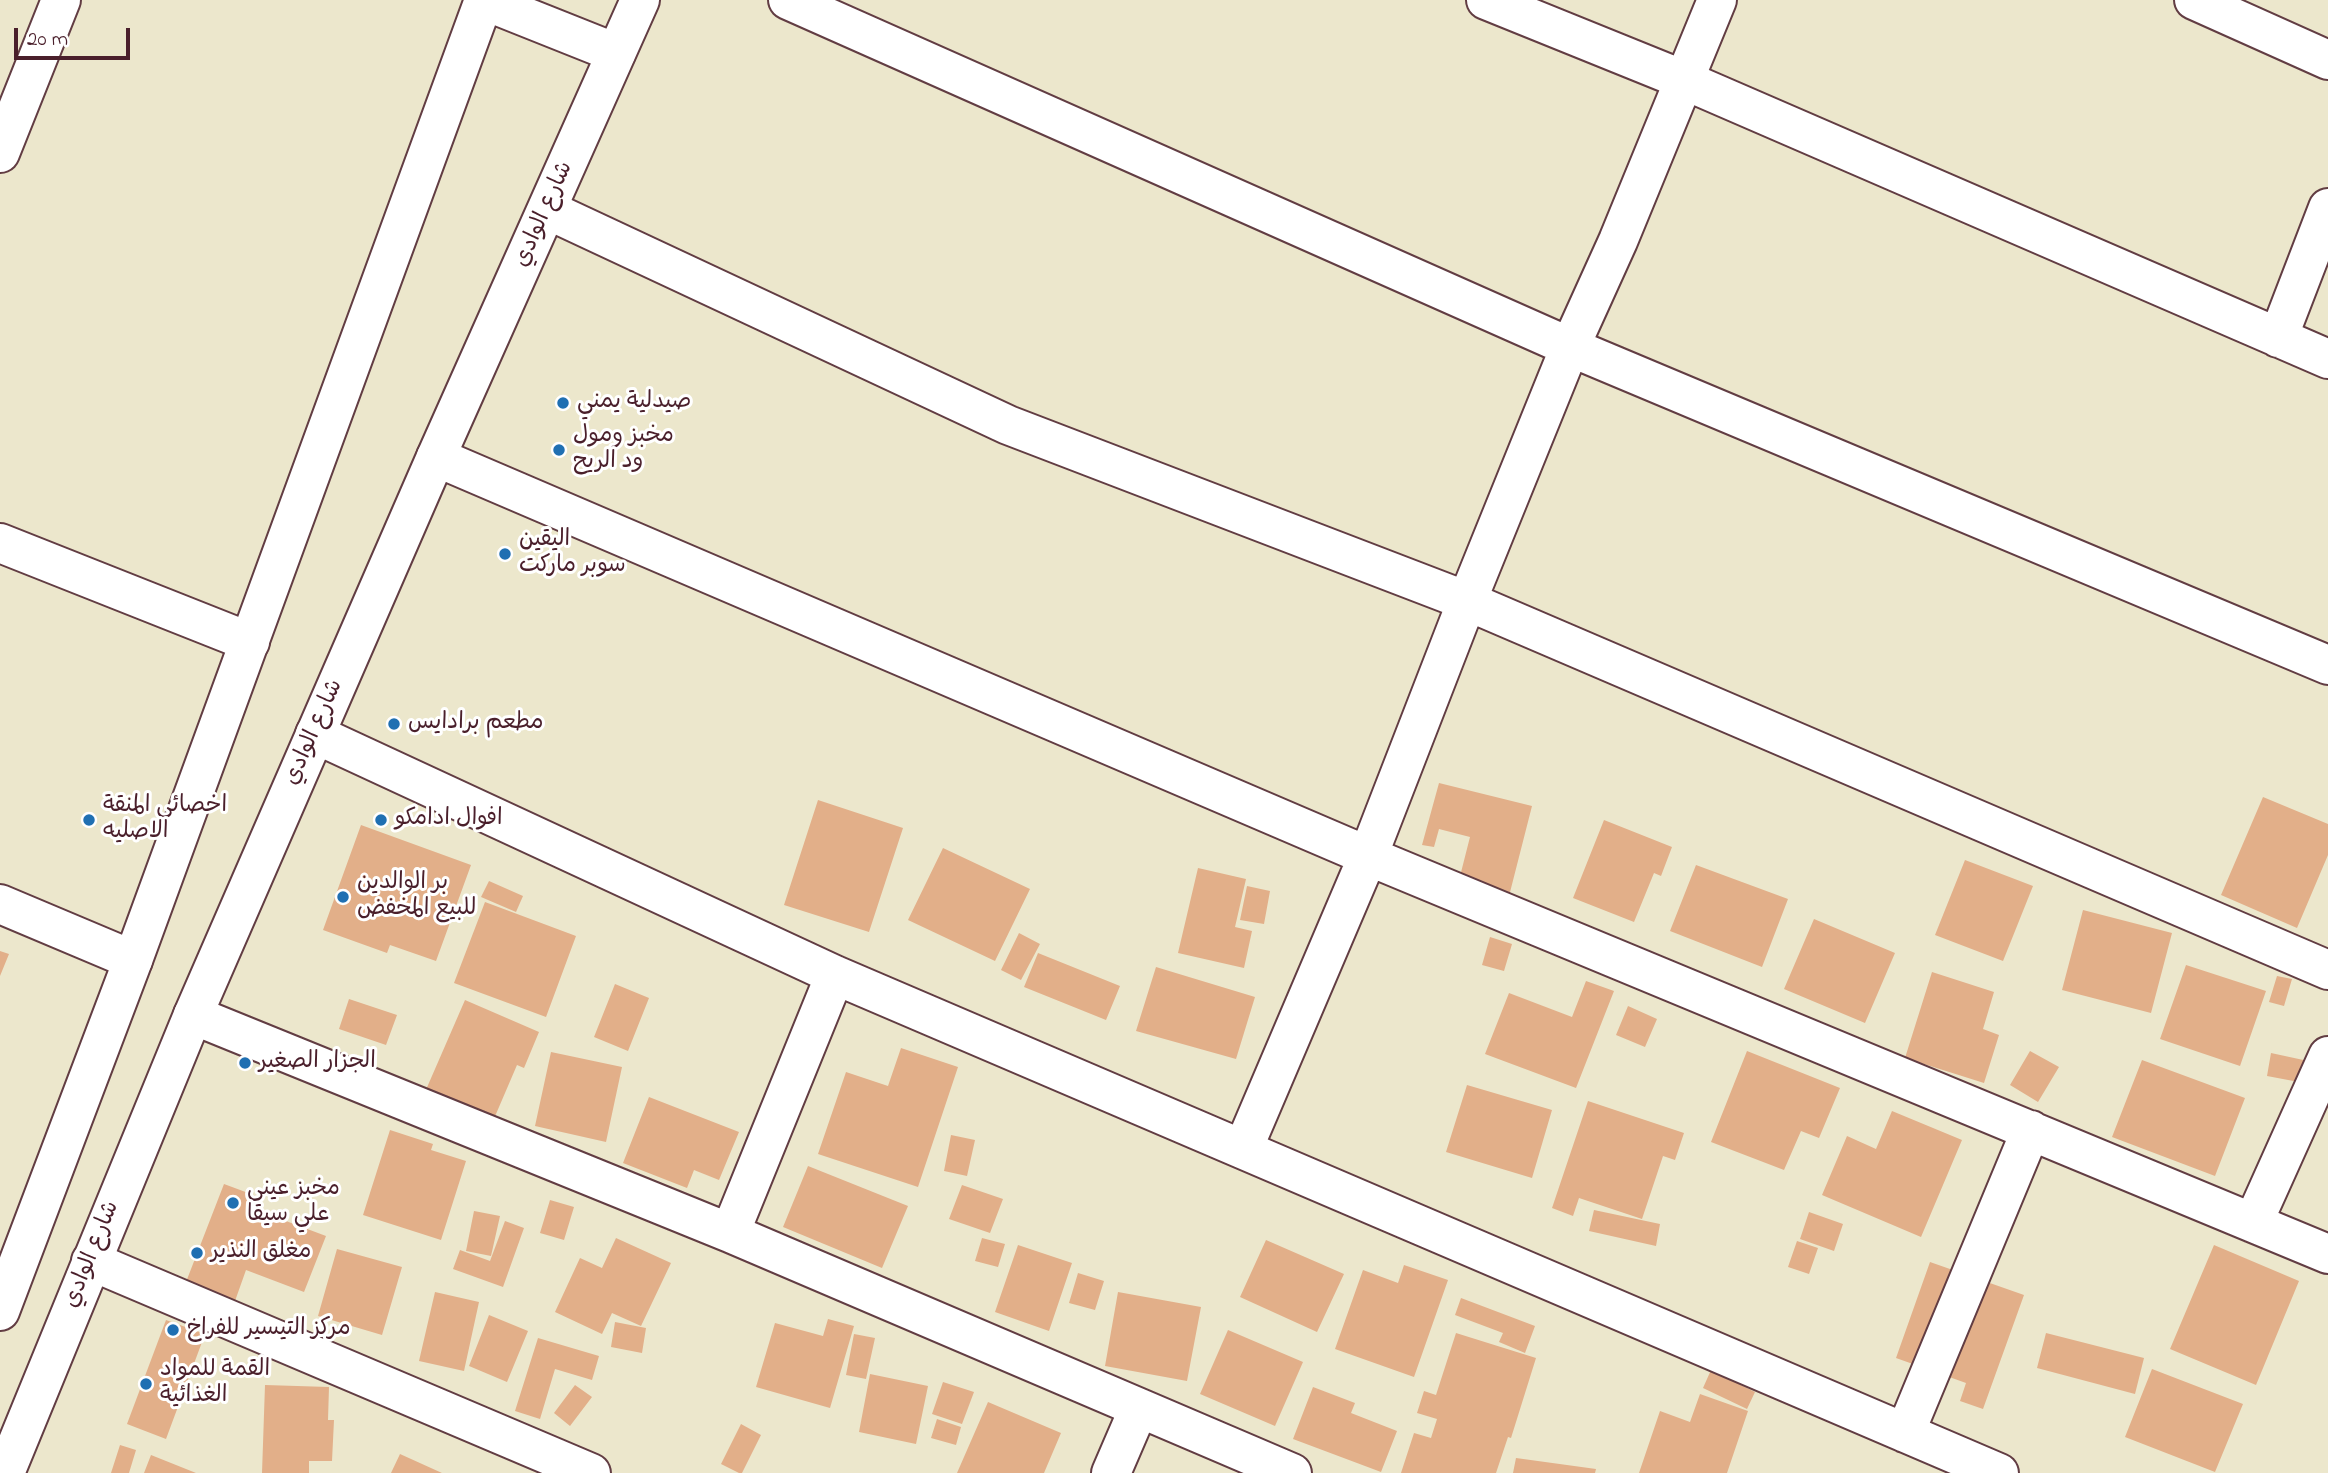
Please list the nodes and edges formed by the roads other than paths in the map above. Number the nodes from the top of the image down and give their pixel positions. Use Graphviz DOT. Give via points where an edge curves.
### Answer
graph roads {
  1 [pos="61,0"];
  2 [pos="484,0"];
  3 [pos="640,0"];
  4 [pos="788,0"];
  5 [pos="1486,0"];
  6 [pos="1717,0"];
  7 [pos="2194,0"];
  8 [pos="617,52"];
  9 [pos="2328,60"];
  10 [pos="1684,80"];
  11 [pos="0,153"];
  12 [pos="2328,208"];
  13 [pos="548,210"];
  14 [pos="2277,338"];
  15 [pos="1570,347"];
  16 [pos="2328,359"];
  17 [pos="436,457"];
  18 [pos="0,543"];
  19 [pos="1466,601"];
  20 [pos="250,642"];
  21 [pos="2328,665"];
  22 [pos="315,734"];
  23 [pos="1368,856"];
  24 [pos="0,904"];
  25 [pos="133,960"];
  26 [pos="2328,970"];
  27 [pos="835,975"];
  28 [pos="193,1015"];
  29 [pos="2328,1056"];
  30 [pos="2031,1130"];
  31 [pos="1243,1149"];
  32 [pos="2253,1223"];
  33 [pos="730,1233"];
  34 [pos="2328,1254"];
  35 [pos="90,1261"];
  36 [pos="0,1311"];
  37 [pos="1139,1408"];
  38 [pos="1905,1433"];
  39 [pos="5,1473"];
  40 [pos="591,1473"];
  41 [pos="1111,1473"];
  42 [pos="1292,1473"];
  43 [pos="1999,1473"];
  1 -- 11 [label="street"];
  2 -- 8 [label="street"];
  2 -- 20 [label="street"];
  3 -- 8 [label="street, شارع الوادي"];
  4 -- 15 [label="street"];
  5 -- 10 [label="street"];
  6 -- 10 [label="street"];
  7 -- 9 [label="street"];
  8 -- 13 [label="street, شارع الوادي"];
  10 -- 14 [label="street"];
  10 -- 15 [label="street"];
  12 -- 14 [label="street"];
  13 -- 17 [label="street, شارع الوادي"];
  13 -- 19 [label="street" via="1008,425"];
  14 -- 16 [label="street"];
  15 -- 19 [label="street"];
  15 -- 21 [label="street"];
  17 -- 22 [label="street, شارع الوادي"];
  17 -- 23 [label="street"];
  18 -- 20 [label="street"];
  19 -- 23 [label="street"];
  19 -- 26 [label="street"];
  20 -- 25 [label="street"];
  22 -- 27 [label="street"];
  22 -- 28 [label="street, شارع الوادي"];
  23 -- 30 [label="street"];
  23 -- 31 [label="street"];
  24 -- 25 [label="street"];
  25 -- 36 [label="street"];
  27 -- 31 [label="street"];
  27 -- 33 [label="street"];
  28 -- 33 [label="street"];
  28 -- 35 [label="street, شارع الوادي"];
  29 -- 32 [label="street"];
  30 -- 32 [label="street"];
  30 -- 38 [label="street"];
  31 -- 38 [label="street"];
  32 -- 34 [label="street"];
  33 -- 37 [label="street"];
  35 -- 39 [label="street, شارع الوادي"];
  35 -- 40 [label="street"];
  37 -- 41 [label="street"];
  37 -- 42 [label="street"];
  38 -- 43 [label="street"];
}
